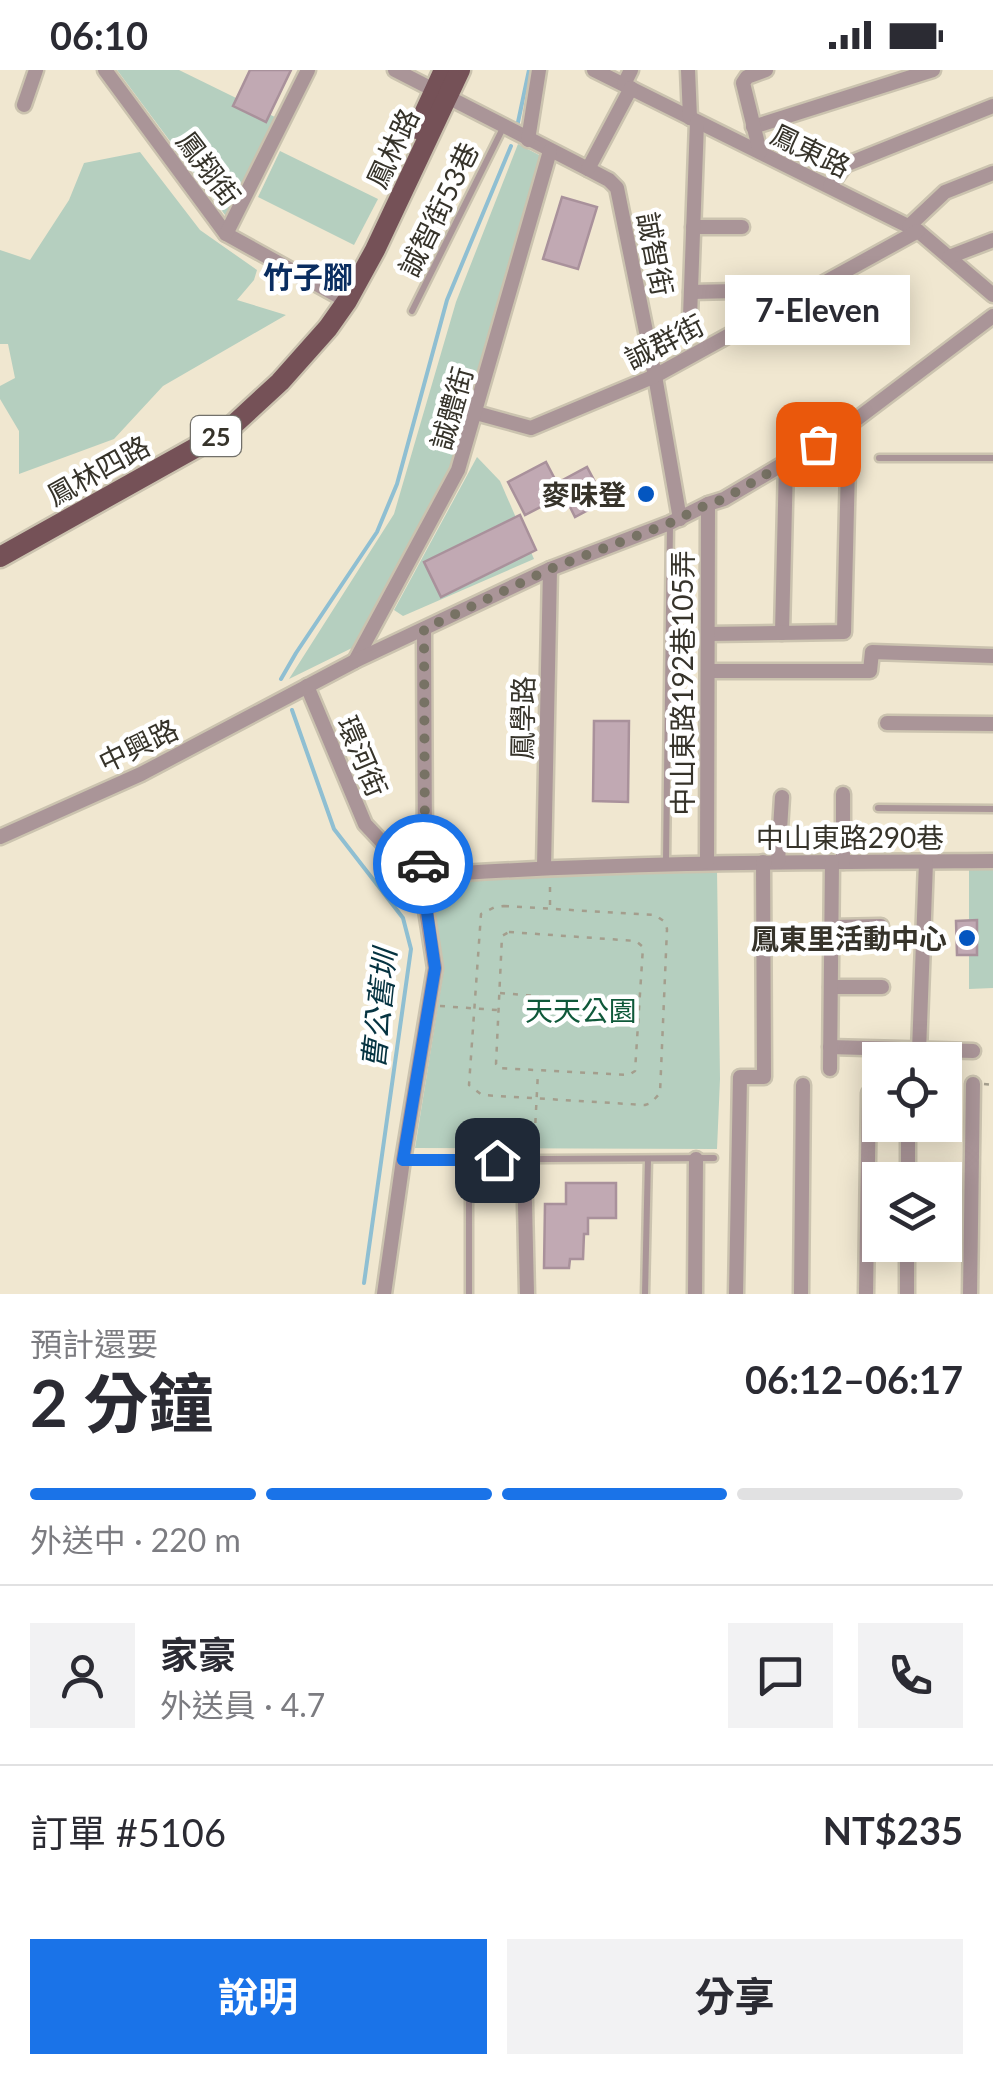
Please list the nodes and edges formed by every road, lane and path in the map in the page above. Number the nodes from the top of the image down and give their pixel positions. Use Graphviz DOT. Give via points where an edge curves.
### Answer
graph roads {
  1 [pos="36,70"];
  2 [pos="105,70"];
  3 [pos="308,70"];
  4 [pos="395,70"];
  5 [pos="444,70"];
  6 [pos="460,70"];
  7 [pos="539,70"];
  8 [pos="594,70"];
  9 [pos="688,70"];
  10 [pos="766,70"];
  11 [pos="934,70"];
  12 [pos="629,81"];
  13 [pos="441,93"];
  14 [pos="24,105"];
  15 [pos="993,106"];
  16 [pos="693,120"];
  17 [pos="504,127"];
  18 [pos="753,127"];
  19 [pos="528,140"];
  20 [pos="550,150"];
  21 [pos="760,152"];
  22 [pos="588,169"];
  23 [pos="993,173"];
  24 [pos="830,186"];
  25 [pos="742,226"];
  26 [pos="693,227"];
  27 [pos="914,228"];
  28 [pos="226,234"];
  29 [pos="993,240"];
  30 [pos="370,248"];
  31 [pos="949,257"];
  32 [pos="736,291"];
  33 [pos="691,292"];
  34 [pos="993,295"];
  35 [pos="340,298"];
  36 [pos="412,311"];
  37 [pos="993,316"];
  38 [pos="690,317"];
  39 [pos="654,376"];
  40 [pos="476,413"];
  41 [pos="849,425"];
  42 [pos="879,458"];
  43 [pos="993,458"];
  44 [pos="786,463"];
  45 [pos="708,504"];
  46 [pos="675,521"];
  47 [pos="0,541"];
  48 [pos="0,556"];
  49 [pos="550,569"];
  50 [pos="424,629"];
  51 [pos="782,633"];
  52 [pos="708,634"];
  53 [pos="993,656"];
  54 [pos="355,661"];
  55 [pos="708,671"];
  56 [pos="301,689"];
  57 [pos="887,723"];
  58 [pos="993,724"];
  59 [pos="843,794"];
  60 [pos="782,796"];
  61 [pos="878,808"];
  62 [pos="993,810"];
  63 [pos="0,837"];
  64 [pos="707,862"];
  65 [pos="771,862"];
  66 [pos="838,862"];
  67 [pos="926,862"];
  68 [pos="993,862"];
  69 [pos="666,863"];
  70 [pos="548,867"];
  71 [pos="418,876"];
  72 [pos="550,908"];
  73 [pos="882,926"];
  74 [pos="832,927"];
  75 [pos="831,987"];
  76 [pos="882,987"];
  77 [pos="500,993"];
  78 [pos="428,1006"];
  79 [pos="474,1009"];
  80 [pos="499,1010"];
  81 [pos="638,1010"];
  82 [pos="918,1042"];
  83 [pos="830,1047"];
  84 [pos="862,1048"];
  85 [pos="962,1052"];
  86 [pos="972,1052"];
  87 [pos="830,1068"];
  88 [pos="538,1070"];
  89 [pos="972,1084"];
  90 [pos="803,1086"];
  91 [pos="536,1098"];
  92 [pos="868,1142"];
  93 [pos="696,1158"];
  94 [pos="714,1158"];
  95 [pos="529,1159"];
  96 [pos="648,1159"];
  97 [pos="403,1160"];
  98 [pos="469,1160"];
  99 [pos="907,1262"];
  100 [pos="384,1294"];
  101 [pos="470,1294"];
  102 [pos="526,1294"];
  103 [pos="645,1294"];
  104 [pos="695,1294"];
  105 [pos="736,1294"];
  106 [pos="800,1294"];
  107 [pos="866,1294"];
  108 [pos="907,1294"];
  109 [pos="970,1294"];
  1 -- 14 [label="street"];
  2 -- 28 [label="street, 鳳翔街"];
  3 -- 28 [label="street"];
  4 -- 13 [label="street, 誠智街"];
  5 -- 13 [label="main road, 鳳林路 / 25"];
  6 -- 13 [label="main road, 鳳林路 / 25"];
  7 -- 19 [label="street"];
  8 -- 12 [label="street, 鳳東路"];
  9 -- 16 [label="street"];
  10 -- 18 [label="street" via="744,80"];
  11 -- 18 [label="street"];
  12 -- 16 [label="street, 鳳東路"];
  12 -- 22 [label="street"];
  13 -- 17 [label="street, 誠智街"];
  13 -- 30 [label="main road, 鳳林路 / 25"];
  15 -- 24 [label="street" via="845,165"];
  16 -- 21 [label="street, 鳳東路"];
  16 -- 26 [label="street"];
  17 -- 19 [label="street, 誠智街"];
  17 -- 36 [label="lane, 誠智街53巷"];
  18 -- 21 [label="street"];
  19 -- 20 [label="street, 誠智街"];
  20 -- 22 [label="street, 誠智街"];
  20 -- 40 [label="street, 誠體街"];
  21 -- 24 [label="street, 鳳東路"];
  22 -- 39 [label="street, 誠智街" via="619,194"];
  23 -- 27 [label="street, 誠群街" via="945,192"];
  24 -- 27 [label="street, 鳳東路"];
  25 -- 26 [label="street"];
  26 -- 33 [label="street"];
  27 -- 31 [label="street, 鳳東路"];
  27 -- 39 [label="street, 誠群街"];
  28 -- 35 [label="street, 鳳翔街"];
  29 -- 31 [label="street"];
  30 -- 35 [label="main road, 鳳林四路 / 25"];
  31 -- 34 [label="street, 鳳東路"];
  32 -- 33 [label="street"];
  33 -- 38 [label="street"];
  35 -- 47 [label="main road, 鳳林四路 / 25" via="220,419"];
  35 -- 48 [label="main road, 鳳林四路 / 25" via="328,328 229,429"];
  37 -- 41 [label="street, 中興路"];
  39 -- 40 [label="street, 誠群街" via="531,428"];
  39 -- 46 [label="street, 誠智街"];
  40 -- 54 [label="street, 誠體街" via="458,470"];
  41 -- 44 [label="street, 中興路"];
  41 -- 51 [label="street" via="844,632"];
  42 -- 43 [label="lane"];
  44 -- 45 [label="street, 中興路"];
  44 -- 51 [label="street"];
  45 -- 46 [label="street, 中興路"];
  45 -- 52 [label="street, 中山東路192巷105弄"];
  46 -- 49 [label="street, 中興路"];
  46 -- 69 [label="lane"];
  49 -- 50 [label="street, 中興路"];
  49 -- 70 [label="street, 鳳學路"];
  50 -- 54 [label="street, 中興路"];
  50 -- 71 [label="street" via="425,860"];
  51 -- 52 [label="street"];
  52 -- 55 [label="street, 中山東路192巷105弄"];
  53 -- 55 [label="street" via="872,652 870,671"];
  54 -- 56 [label="street, 中興路"];
  55 -- 64 [label="street, 中山東路192巷105弄"];
  56 -- 63 [label="street, 中興路" via="140,774"];
  56 -- 71 [label="street, 環河街" via="364,824 410,855"];
  57 -- 58 [label="street"];
  59 -- 66 [label="street"];
  60 -- 65 [label="street"];
  61 -- 62 [label="lane"];
  64 -- 65 [label="street, 中山東路290巷"];
  64 -- 69 [label="street, 中山東路290巷"];
  65 -- 66 [label="street, 中山東路290巷"];
  65 -- 105 [label="street" via="764,1076 740,1078"];
  66 -- 67 [label="street, 中山東路290巷"];
  66 -- 74 [label="street"];
  67 -- 68 [label="street, 中山東路290巷"];
  67 -- 82 [label="street"];
  69 -- 70 [label="street, 中山東路290巷"];
  70 -- 71 [label="street, 中山東路290巷"];
  70 -- 72 [label="path"];
  71 -- 78 [label="street" via="435,968"];
  72 -- 79 [label="path" via="494,907 481,914"];
  72 -- 91 [label="path" via="656,915 665,922 660,1093 645,1105"];
  73 -- 74 [label="street"];
  74 -- 75 [label="street"];
  75 -- 76 [label="street"];
  75 -- 83 [label="street"];
  77 -- 80 [label="path"];
  77 -- 81 [label="path" via="571,999 570,1007"];
  77 -- 81 [label="path" via="502,936 508,932 636,941 642,947"];
  78 -- 79 [label="path"];
  78 -- 97 [label="street"];
  79 -- 80 [label="path"];
  79 -- 91 [label="path" via="472,1089"];
  80 -- 88 [label="path" via="498,1068"];
  81 -- 88 [label="path" via="629,1075"];
  83 -- 84 [label="street"];
  83 -- 87 [label="street"];
  85 -- 86 [label="street"];
  88 -- 91 [label="path"];
  89 -- 109 [label="street"];
  90 -- 106 [label="street"];
  91 -- 95 [label="path"];
  92 -- 107 [label="street"];
  93 -- 94 [label="lane"];
  93 -- 96 [label="lane"];
  93 -- 104 [label="street"];
  95 -- 96 [label="lane"];
  95 -- 98 [label="lane"];
  95 -- 102 [label="street"];
  96 -- 103 [label="lane"];
  97 -- 98 [label="lane"];
  97 -- 100 [label="street"];
  98 -- 101 [label="lane"];
  99 -- 108 [label="street"];
}
